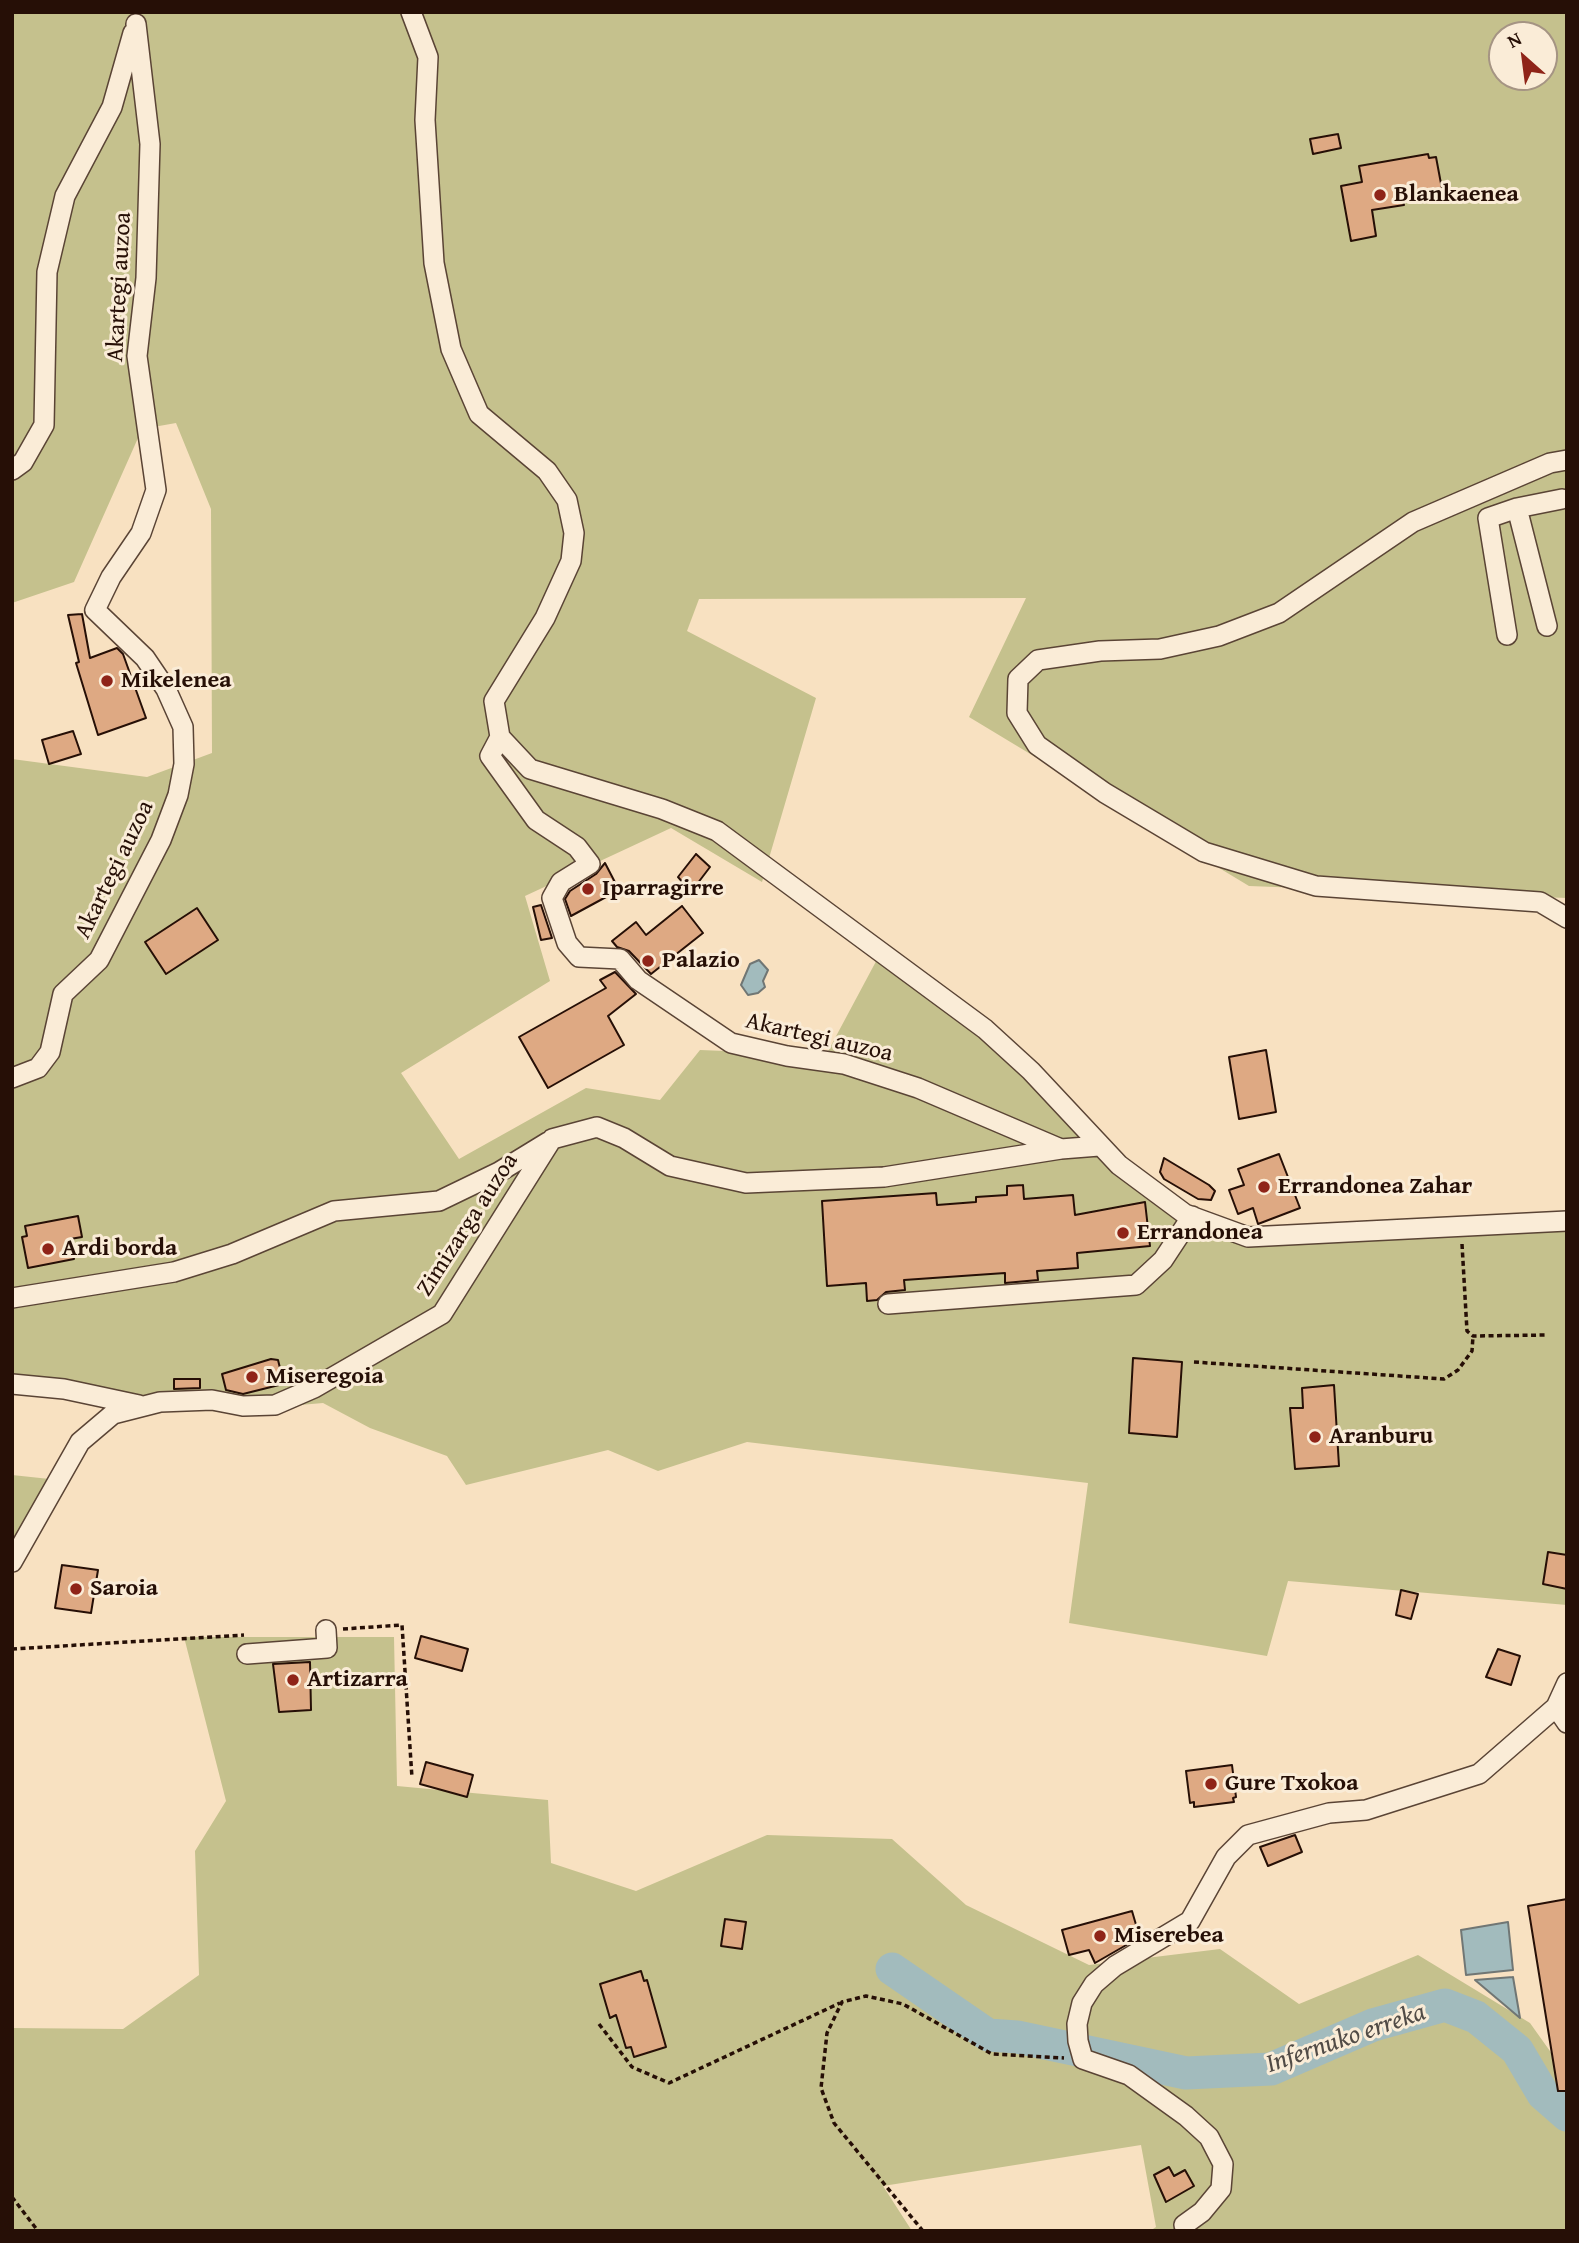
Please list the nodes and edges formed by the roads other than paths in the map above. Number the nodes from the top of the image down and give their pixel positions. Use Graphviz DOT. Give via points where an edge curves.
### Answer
graph roads {
  1 [pos="411,12"];
  2 [pos="135,18"];
  3 [pos="1567,460"];
  4 [pos="12,470"];
  5 [pos="1565,504"];
  6 [pos="1517,508"];
  7 [pos="1547,626"];
  8 [pos="1507,635"];
  9 [pos="500,737"];
  10 [pos="1567,918"];
  11 [pos="12,1078"];
  12 [pos="552,1139"];
  13 [pos="1099,1146"];
  14 [pos="1061,1149"];
  15 [pos="1192,1216"];
  16 [pos="1567,1221"];
  17 [pos="12,1298"];
  18 [pos="888,1304"];
  19 [pos="12,1384"];
  20 [pos="143,1406"];
  21 [pos="12,1562"];
  22 [pos="326,1630"];
  23 [pos="247,1654"];
  24 [pos="1567,1683"];
  25 [pos="1562,1715"];
  26 [pos="1184,2225"];
  1 -- 9 [label="street" via="428,57 425,120 433,263 451,349 479,414 547,471 567,500 574,533 571,561 545,618 494,701"];
  2 -- 4 [label="street" via="112,107 65,196 47,272 44,425 23,462"];
  2 -- 11 [label="street, Akartegi auzoa" via="150,144 146,278 137,356 156,490 141,533 95,610 145,659 166,689 183,727 184,764 161,840 99,960 63,994 50,1052 38,1068"];
  3 -- 10 [label="street" via="1550,463 1413,522 1279,613 1219,636 1160,649 1038,660 1018,679 1017,713 1037,745 1105,793 1204,852 1316,886 1540,902"];
  5 -- 6 [label="street"];
  6 -- 7 [label="street"];
  6 -- 8 [label="street" via="1488,518"];
  9 -- 13 [label="street" via="530,769 717,831 985,1028"];
  9 -- 14 [label="street, Akartegi auzoa" via="490,756 536,820 577,847 590,864 561,882 552,898 567,943 579,957 620,959 638,980 731,1043 845,1064 918,1088"];
  12 -- 14 [label="street, Zimizarga auzoa" via="597,1127 670,1166 746,1183 884,1177"];
  12 -- 17 [label="street, Zimizarga auzoa" via="439,1201 334,1211 232,1254 174,1272"];
  12 -- 20 [label="street, Zimizarga auzoa" via="442,1314 314,1388 275,1405 243,1406 212,1400"];
  13 -- 14 [label="street, Akartegi auzoa"];
  13 -- 15 [label="street"];
  15 -- 16 [label="street" via="1248,1237"];
  15 -- 18 [label="street" via="1163,1260 1136,1285"];
  19 -- 20 [label="street, Zimizarga auzoa" via="64,1389"];
  20 -- 21 [label="street, Zimizarga auzoa" via="113,1414 80,1441"];
  22 -- 23 [label="street" via="327,1648"];
  24 -- 25 [label="street"];
  25 -- 26 [label="street" via="1479,1774 1366,1810 1329,1813 1248,1835 1226,1857 1190,1921 1115,1966 1094,1984 1082,2003 1077,2024 1083,2060 1129,2075 1186,2116 1209,2137 1223,2164 1221,2189"];
}
